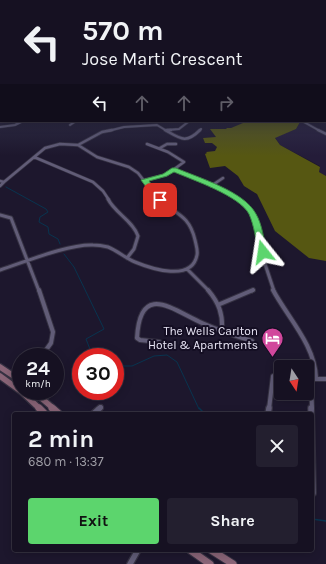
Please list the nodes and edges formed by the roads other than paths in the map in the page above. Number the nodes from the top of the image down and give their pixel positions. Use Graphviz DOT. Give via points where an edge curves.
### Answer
graph roads {
  1 [pos="21,122"];
  2 [pos="74,122"];
  3 [pos="138,122"];
  4 [pos="188,122"];
  5 [pos="304,122"];
  6 [pos="70,125"];
  7 [pos="140,126"];
  8 [pos="0,127"];
  9 [pos="201,129"];
  10 [pos="167,130"];
  11 [pos="326,134"];
  12 [pos="147,144"];
  13 [pos="176,144"];
  14 [pos="78,145"];
  15 [pos="160,148"];
  16 [pos="34,157"];
  17 [pos="174,170"];
  18 [pos="223,178"];
  19 [pos="145,180"];
  20 [pos="2,182"];
  21 [pos="0,186"];
  22 [pos="211,186"];
  23 [pos="0,215"];
  24 [pos="127,258"];
  25 [pos="28,261"];
  26 [pos="0,270"];
  27 [pos="187,270"];
  28 [pos="253,290"];
  29 [pos="220,304"];
  30 [pos="222,331"];
  31 [pos="252,341"];
  32 [pos="159,342"];
  33 [pos="47,348"];
  34 [pos="312,360"];
  35 [pos="0,367"];
  36 [pos="12,375"];
  37 [pos="0,376"];
  38 [pos="274,376"];
  39 [pos="326,378"];
  40 [pos="314,379"];
  41 [pos="12,385"];
  42 [pos="30,400"];
  43 [pos="43,400"];
  44 [pos="311,400"];
  45 [pos="101,407"];
  46 [pos="44,412"];
  47 [pos="57,412"];
  48 [pos="95,412"];
  49 [pos="268,412"];
  50 [pos="312,412"];
  51 [pos="137,552"];
  52 [pos="193,552"];
  53 [pos="214,552"];
  54 [pos="130,564"];
  55 [pos="210,564"];
  56 [pos="233,564"];
  1 -- 8 [label="street" via="15,126"];
  2 -- 6 [label="street"];
  3 -- 7 [label="street"];
  4 -- 10 [label="street" via="179,128"];
  5 -- 11 [label="street"];
  7 -- 10 [label="street" via="158,125"];
  7 -- 14 [label="street" via="108,130"];
  9 -- 10 [label="street" via="188,139 180,138"];
  12 -- 15 [label="street"];
  13 -- 15 [label="street" via="167,144"];
  14 -- 16 [label="street" via="53,145"];
  14 -- 19 [label="street" via="97,158 132,169"];
  15 -- 17 [label="street" via="184,162"];
  16 -- 20 [label="street"];
  16 -- 24 [label="street" via="84,176 102,189 113,209 130,223 136,232 135,247"];
  17 -- 19 [label="street"];
  17 -- 22 [label="street"];
  18 -- 22 [label="street"];
  19 -- 27 [label="street" via="160,200 183,216 192,228 198,254 195,263"];
  20 -- 21 [label="street"];
  22 -- 34 [label="street" via="238,199 253,214 270,282 307,346"];
  23 -- 25 [label="street" via="11,218"];
  24 -- 25 [label="street" via="108,247 86,245"];
  24 -- 27 [label="street" via="157,270"];
  25 -- 26 [label="street"];
  25 -- 33 [label="street" via="53,332"];
  27 -- 29 [label="street"];
  28 -- 29 [label="street"];
  29 -- 30 [label="street"];
  30 -- 31 [label="street"];
  30 -- 32 [label="street" via="174,309 155,304 148,306 142,316 138,324 137,338"];
  35 -- 36 [label="main road"];
  37 -- 41 [label="main road"];
  38 -- 49 [label="street"];
  39 -- 40 [label="street"];
  42 -- 46 [label="main road"];
  43 -- 47 [label="main road"];
  44 -- 50 [label="street"];
  45 -- 48 [label="street"];
  51 -- 54 [label="street"];
  52 -- 55 [label="main road"];
  53 -- 56 [label="main road"];
}
